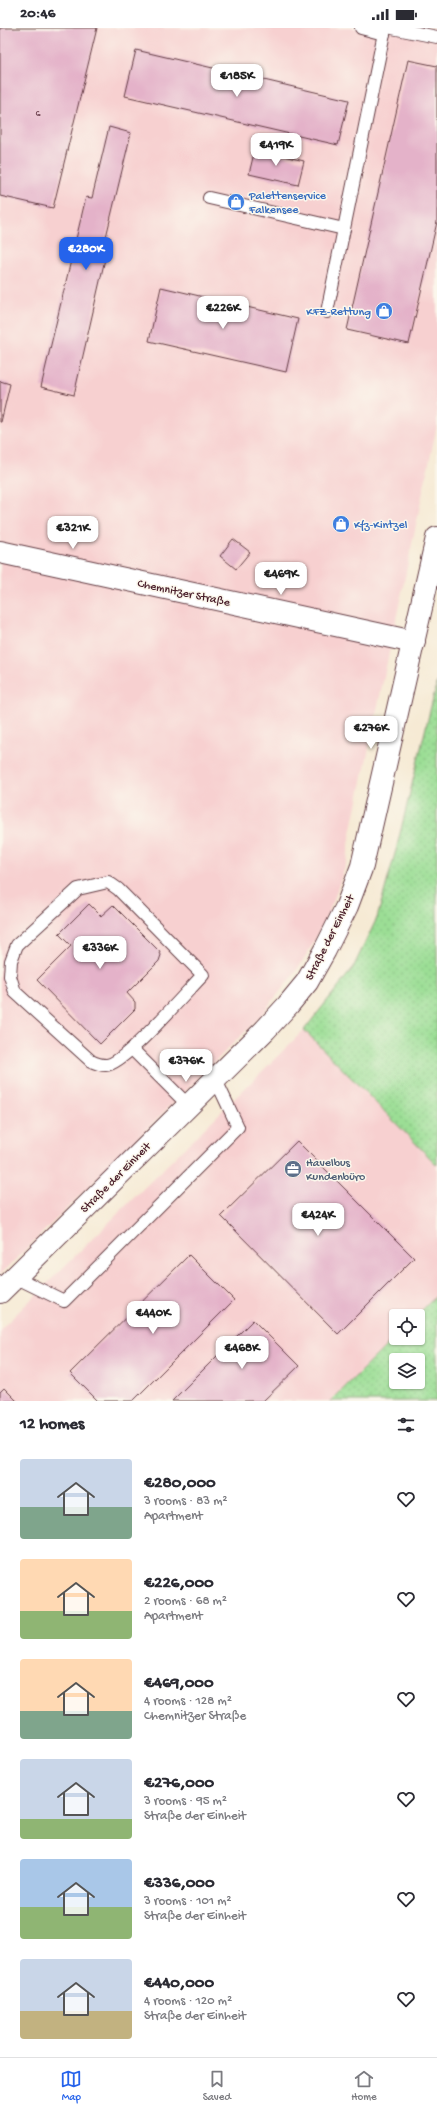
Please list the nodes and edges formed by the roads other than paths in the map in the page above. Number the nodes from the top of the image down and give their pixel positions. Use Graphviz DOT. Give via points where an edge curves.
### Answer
graph roads {
  1 [pos="360,28"];
  2 [pos="387,30"];
  3 [pos="437,37"];
  4 [pos="209,198"];
  5 [pos="344,229"];
  6 [pos="327,312"];
  7 [pos="437,538"];
  8 [pos="0,552"];
  9 [pos="414,642"];
  10 [pos="132,1049"];
  11 [pos="215,1078"];
  12 [pos="188,1105"];
  13 [pos="7,1285"];
  1 -- 2 [label="lane"];
  2 -- 3 [label="lane"];
  2 -- 5 [label="lane"];
  4 -- 5 [label="lane"];
  5 -- 6 [label="lane"];
  7 -- 9 [label="street, Straße der Einheit"];
  8 -- 9 [label="street, Chemnitzer Straße"];
  9 -- 11 [label="street, Straße der Einheit" via="362,866 347,906 307,982 265,1030"];
  10 -- 10 [label="lane" via="118,1061 106,1065 91,1061 15,992 10,976 11,961 17,945 78,889 89,885 108,882 118,889 203,975"];
  10 -- 12 [label="lane"];
  11 -- 12 [label="street, Straße der Einheit"];
  11 -- 13 [label="lane" via="238,1127 64,1301"];
  12 -- 13 [label="street, Straße der Einheit"];
}
